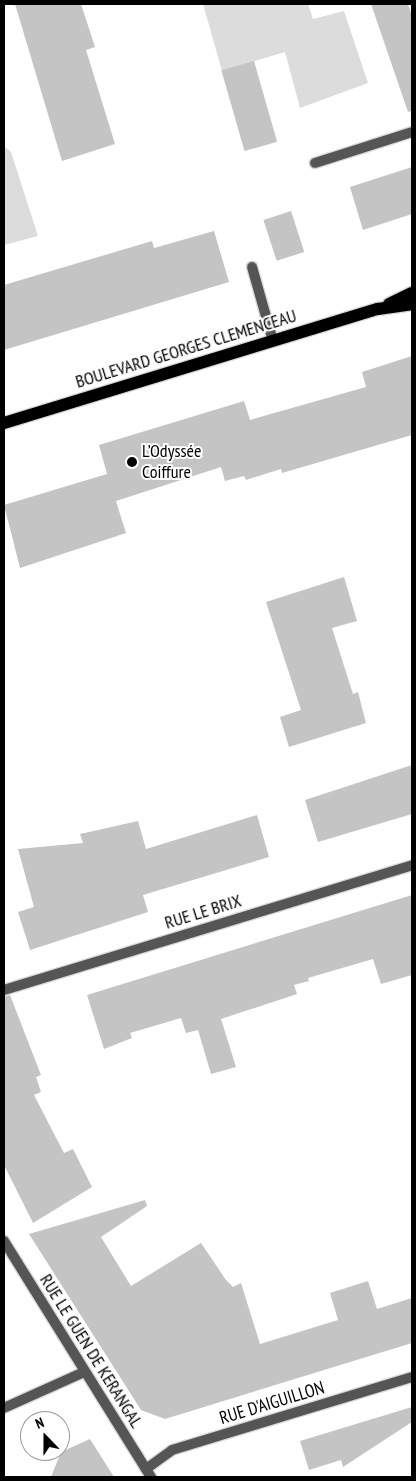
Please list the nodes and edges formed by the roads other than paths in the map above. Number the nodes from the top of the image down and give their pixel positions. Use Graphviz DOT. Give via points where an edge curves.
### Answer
graph roads {
  1 [pos="412,132"];
  2 [pos="315,163"];
  3 [pos="252,267"];
  4 [pos="412,293"];
  5 [pos="412,304"];
  6 [pos="378,309"];
  7 [pos="273,341"];
  8 [pos="4,423"];
  9 [pos="412,865"];
  10 [pos="4,990"];
  11 [pos="4,1241"];
  12 [pos="84,1372"];
  13 [pos="412,1377"];
  14 [pos="4,1408"];
  15 [pos="149,1473"];
  1 -- 2 [label="street"];
  3 -- 7 [label="street"];
  4 -- 6 [label="main road, BOULEVARD GEORGES CLEMENCEAU"];
  5 -- 6 [label="main road, BOULEVARD GEORGES CLEMENCEAU"];
  6 -- 7 [label="main road, BOULEVARD GEORGES CLEMENCEAU"];
  7 -- 8 [label="main road, BOULEVARD GEORGES CLEMENCEAU"];
  9 -- 10 [label="street, RUE LE BRIX"];
  11 -- 12 [label="street, RUE LE GUEN DE KERANGAL"];
  12 -- 14 [label="street"];
  12 -- 15 [label="street, RUE LE GUEN DE KERANGAL"];
  13 -- 15 [label="street, RUE D'AIGUILLON" via="172,1450"];
}
